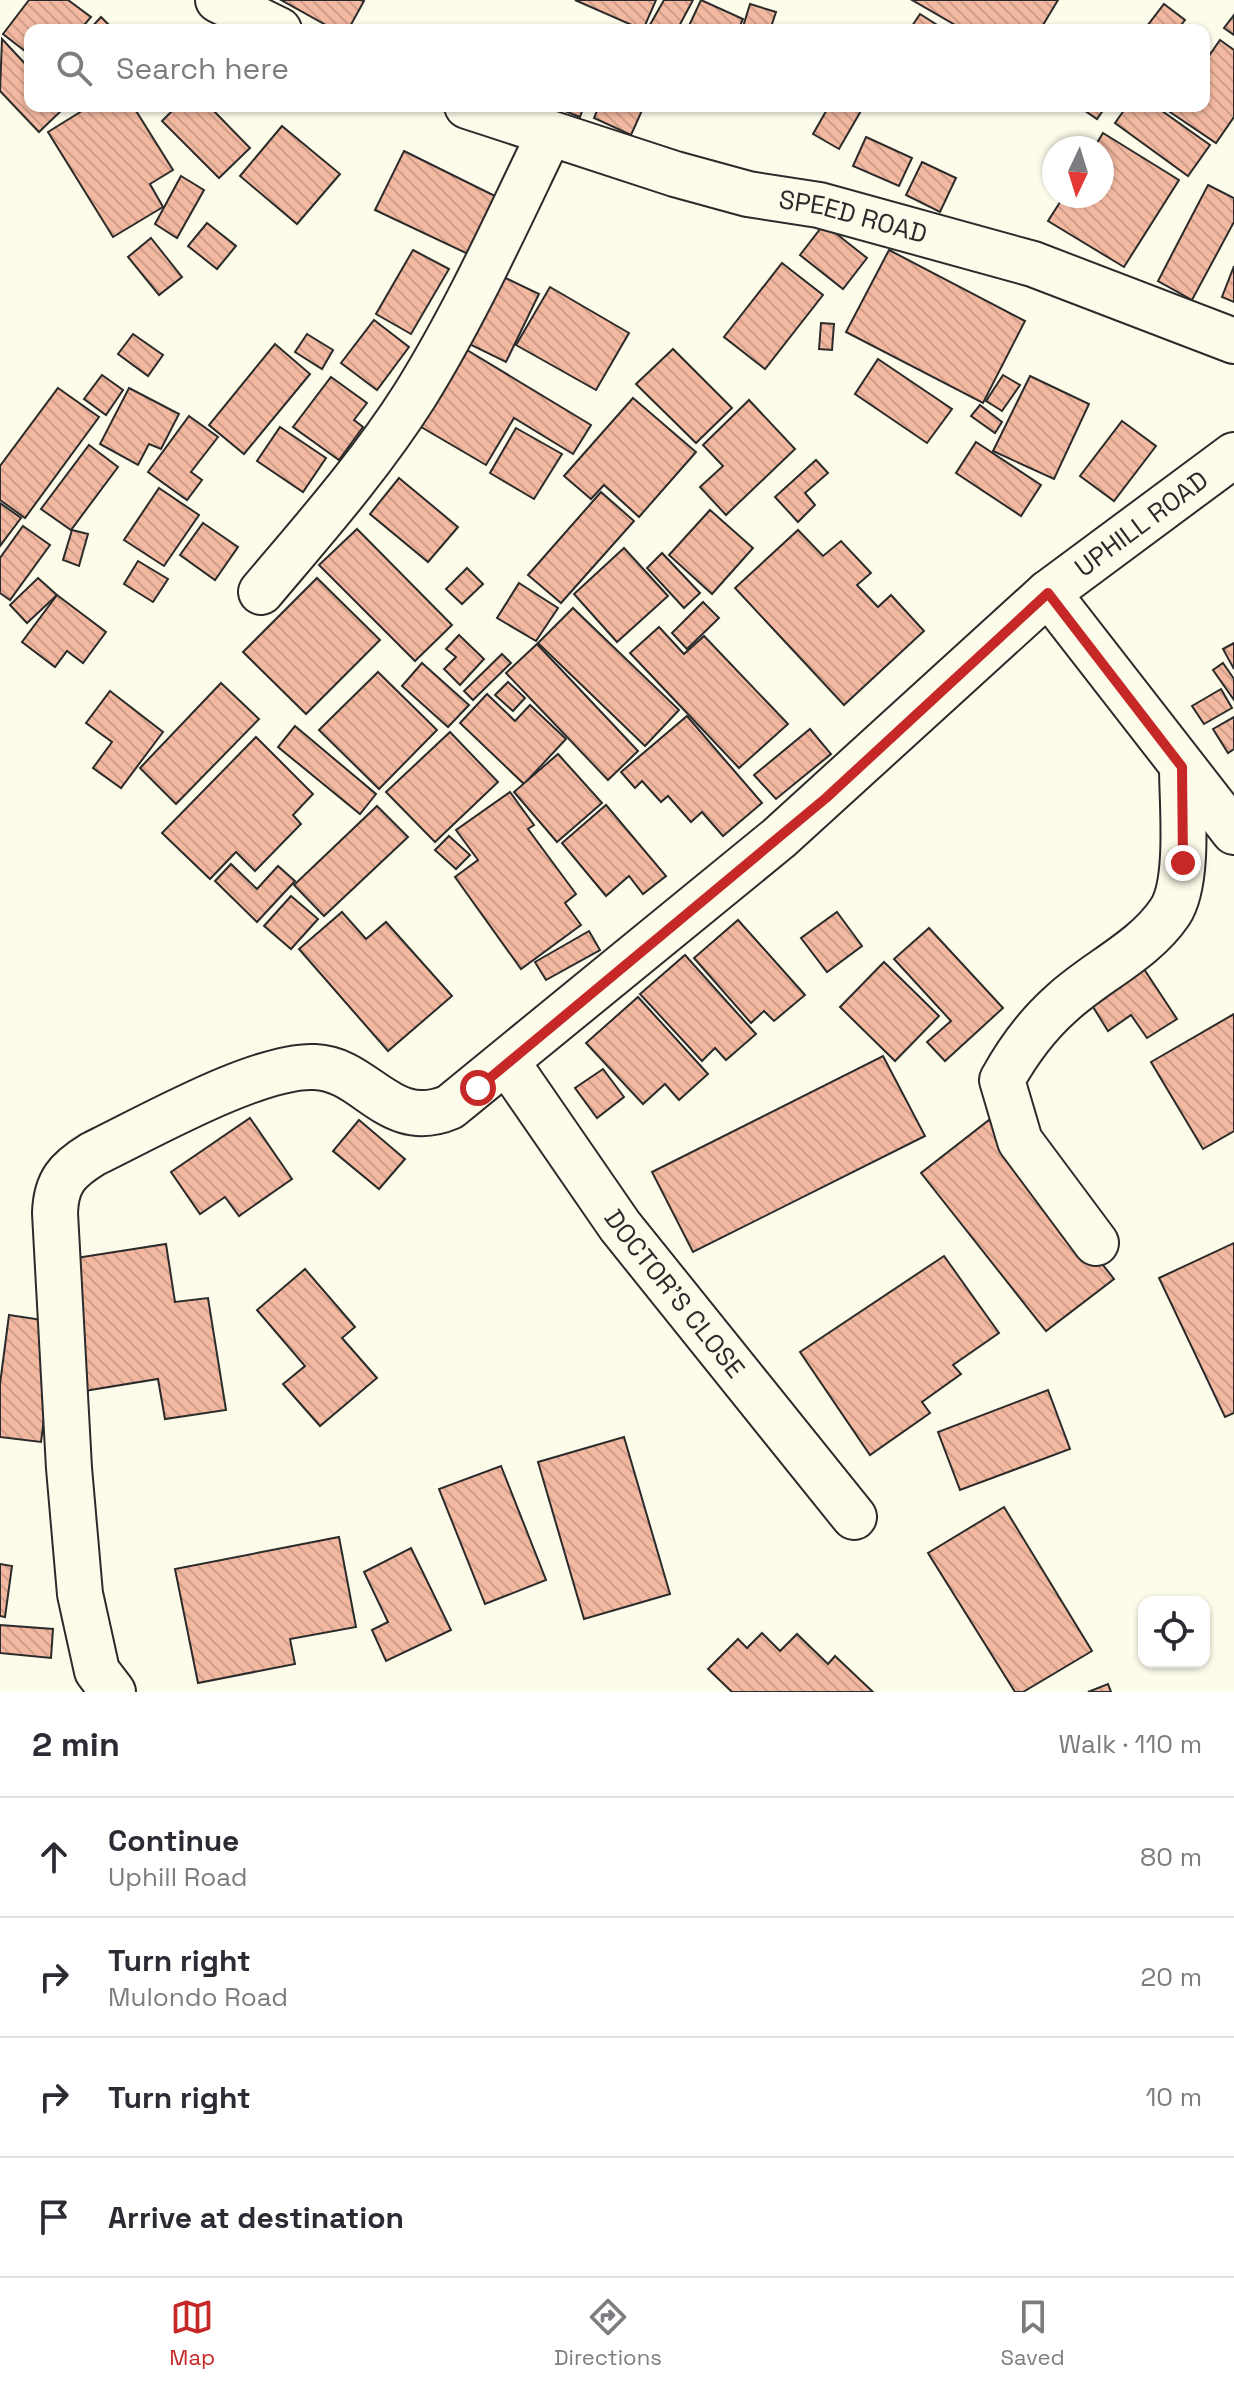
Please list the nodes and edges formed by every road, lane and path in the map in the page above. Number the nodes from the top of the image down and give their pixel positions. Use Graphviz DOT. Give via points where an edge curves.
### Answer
graph roads {
  1 [pos="218,0"];
  2 [pos="267,24"];
  3 [pos="484,112"];
  4 [pos="549,135"];
  5 [pos="1234,341"];
  6 [pos="1234,455"];
  7 [pos="261,592"];
  8 [pos="1048,593"];
  9 [pos="1182,767"];
  10 [pos="1234,832"];
  11 [pos="507,1062"];
  12 [pos="1096,1243"];
  13 [pos="854,1517"];
  14 [pos="113,1692"];
  1 -- 2 [label="street"];
  3 -- 4 [label="street, SPEED ROAD"];
  4 -- 5 [label="street, SPEED ROAD" via="748,194 819,205 1033,264"];
  4 -- 7 [label="street" via="415,395 343,495"];
  6 -- 8 [label="street, UPHILL ROAD"];
  8 -- 9 [label="street"];
  8 -- 11 [label="street, UPHILL ROAD" via="826,798"];
  9 -- 10 [label="street"];
  9 -- 12 [label="street" via="1183,863 1171,911 1062,1003 1019,1049 1002,1080 1020,1141"];
  11 -- 13 [label="street, DOCTOR’S CLOSE" via="620,1226"];
  11 -- 14 [label="street, UPHILL ROAD" via="478,1088 432,1115 389,1105 318,1067 255,1078 93,1154 61,1179 55,1191 55,1233 80,1594 97,1671"];
}
